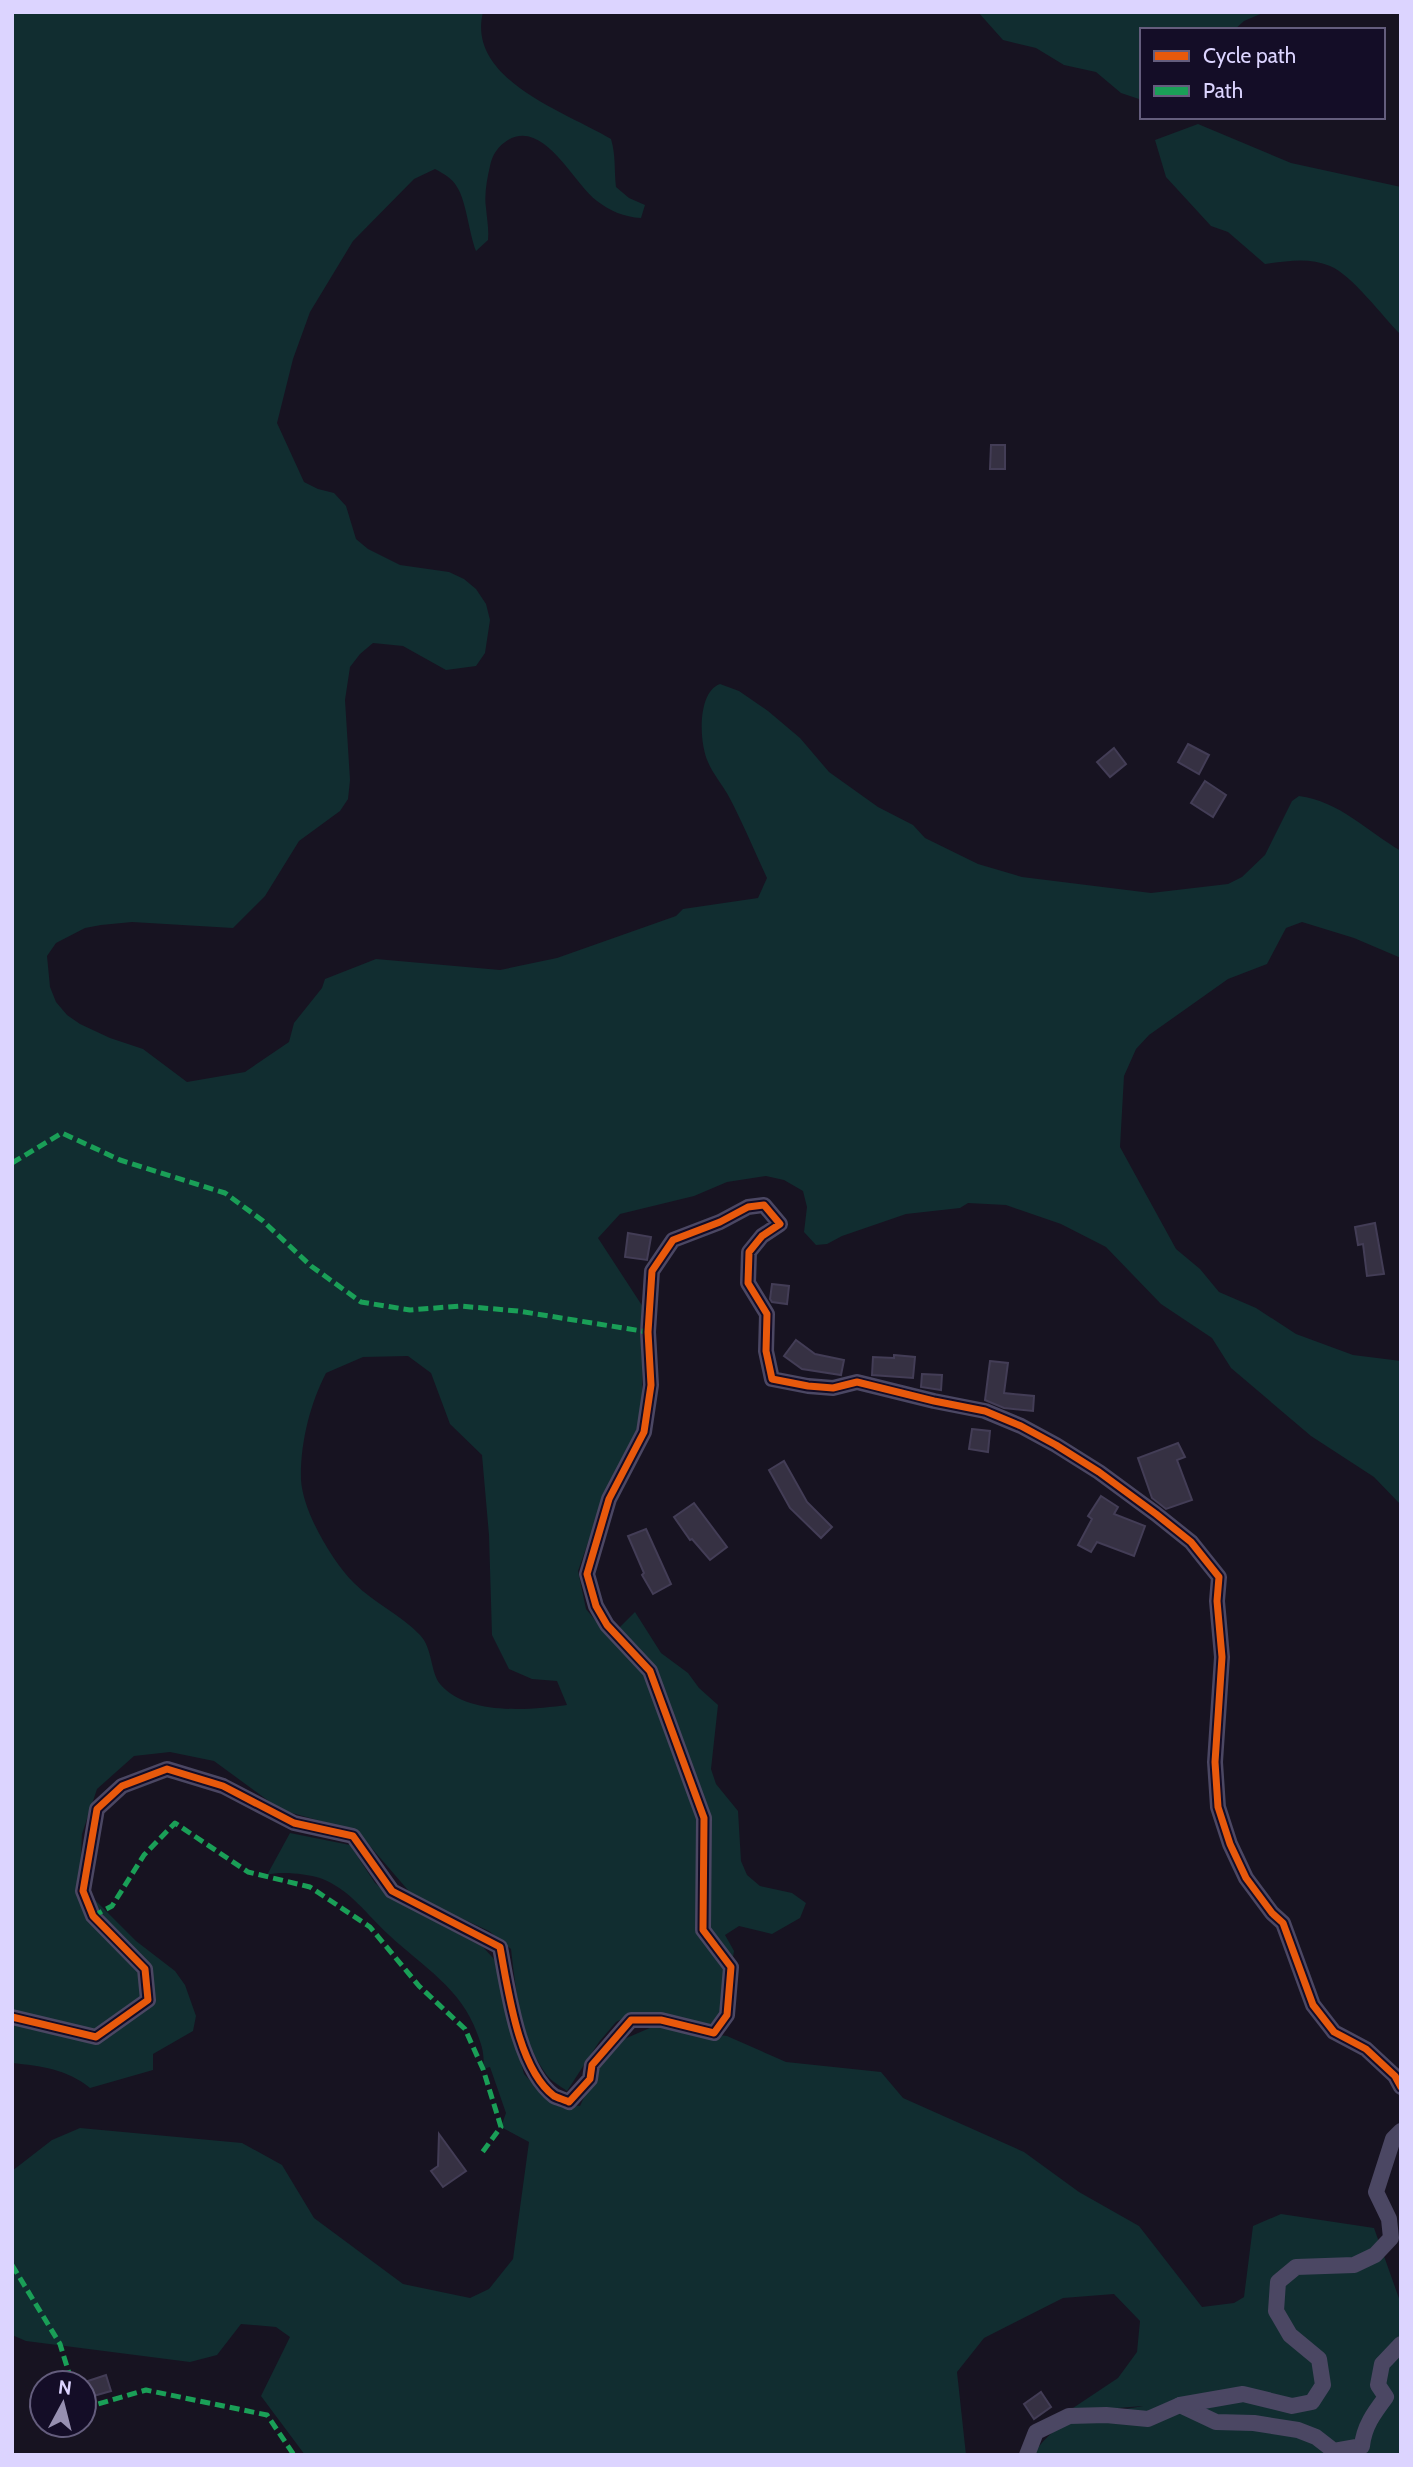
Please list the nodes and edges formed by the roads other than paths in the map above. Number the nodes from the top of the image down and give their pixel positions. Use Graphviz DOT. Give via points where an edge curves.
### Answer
graph roads {
  1 [pos="12,2017"];
  2 [pos="1401,2087"];
  3 [pos="1401,2131"];
  4 [pos="1401,2344"];
  5 [pos="1180,2405"];
  6 [pos="1027,2455"];
  1 -- 2 [label="street" via="96,2037 148,2000 145,1969 93,1916 83,1891 97,1809 122,1786 167,1769 223,1786 294,1823 353,1836 392,1891 500,1947 528,2065 554,2096 569,2102 590,2079 592,2065 631,2020 661,2020 714,2033 727,2015 731,1968 703,1930 704,1818 650,1671 607,1625 587,1574 609,1499 644,1433 651,1385 652,1271 673,1240 748,1207 764,1205 780,1224 762,1236 750,1252 748,1283 767,1314 766,1351 772,1379 833,1388 857,1382 985,1410 1056,1444 1099,1472 1191,1542 1219,1577 1222,1657 1215,1762 1218,1807 1230,1843 1246,1878 1283,1923 1313,2005 1334,2032 1366,2049"];
  3 -- 5 [label="street" via="1393,2138 1376,2192 1389,2219 1391,2238 1375,2255 1354,2265 1296,2267 1278,2282 1276,2311 1290,2335 1319,2359 1323,2385 1312,2402 1292,2406 1242,2394"];
  4 -- 5 [label="street" via="1382,2364 1378,2385 1387,2398 1372,2416 1362,2446 1334,2451 1298,2430 1216,2422"];
  5 -- 6 [label="street" via="1148,2419 1069,2416 1036,2432"];
}
